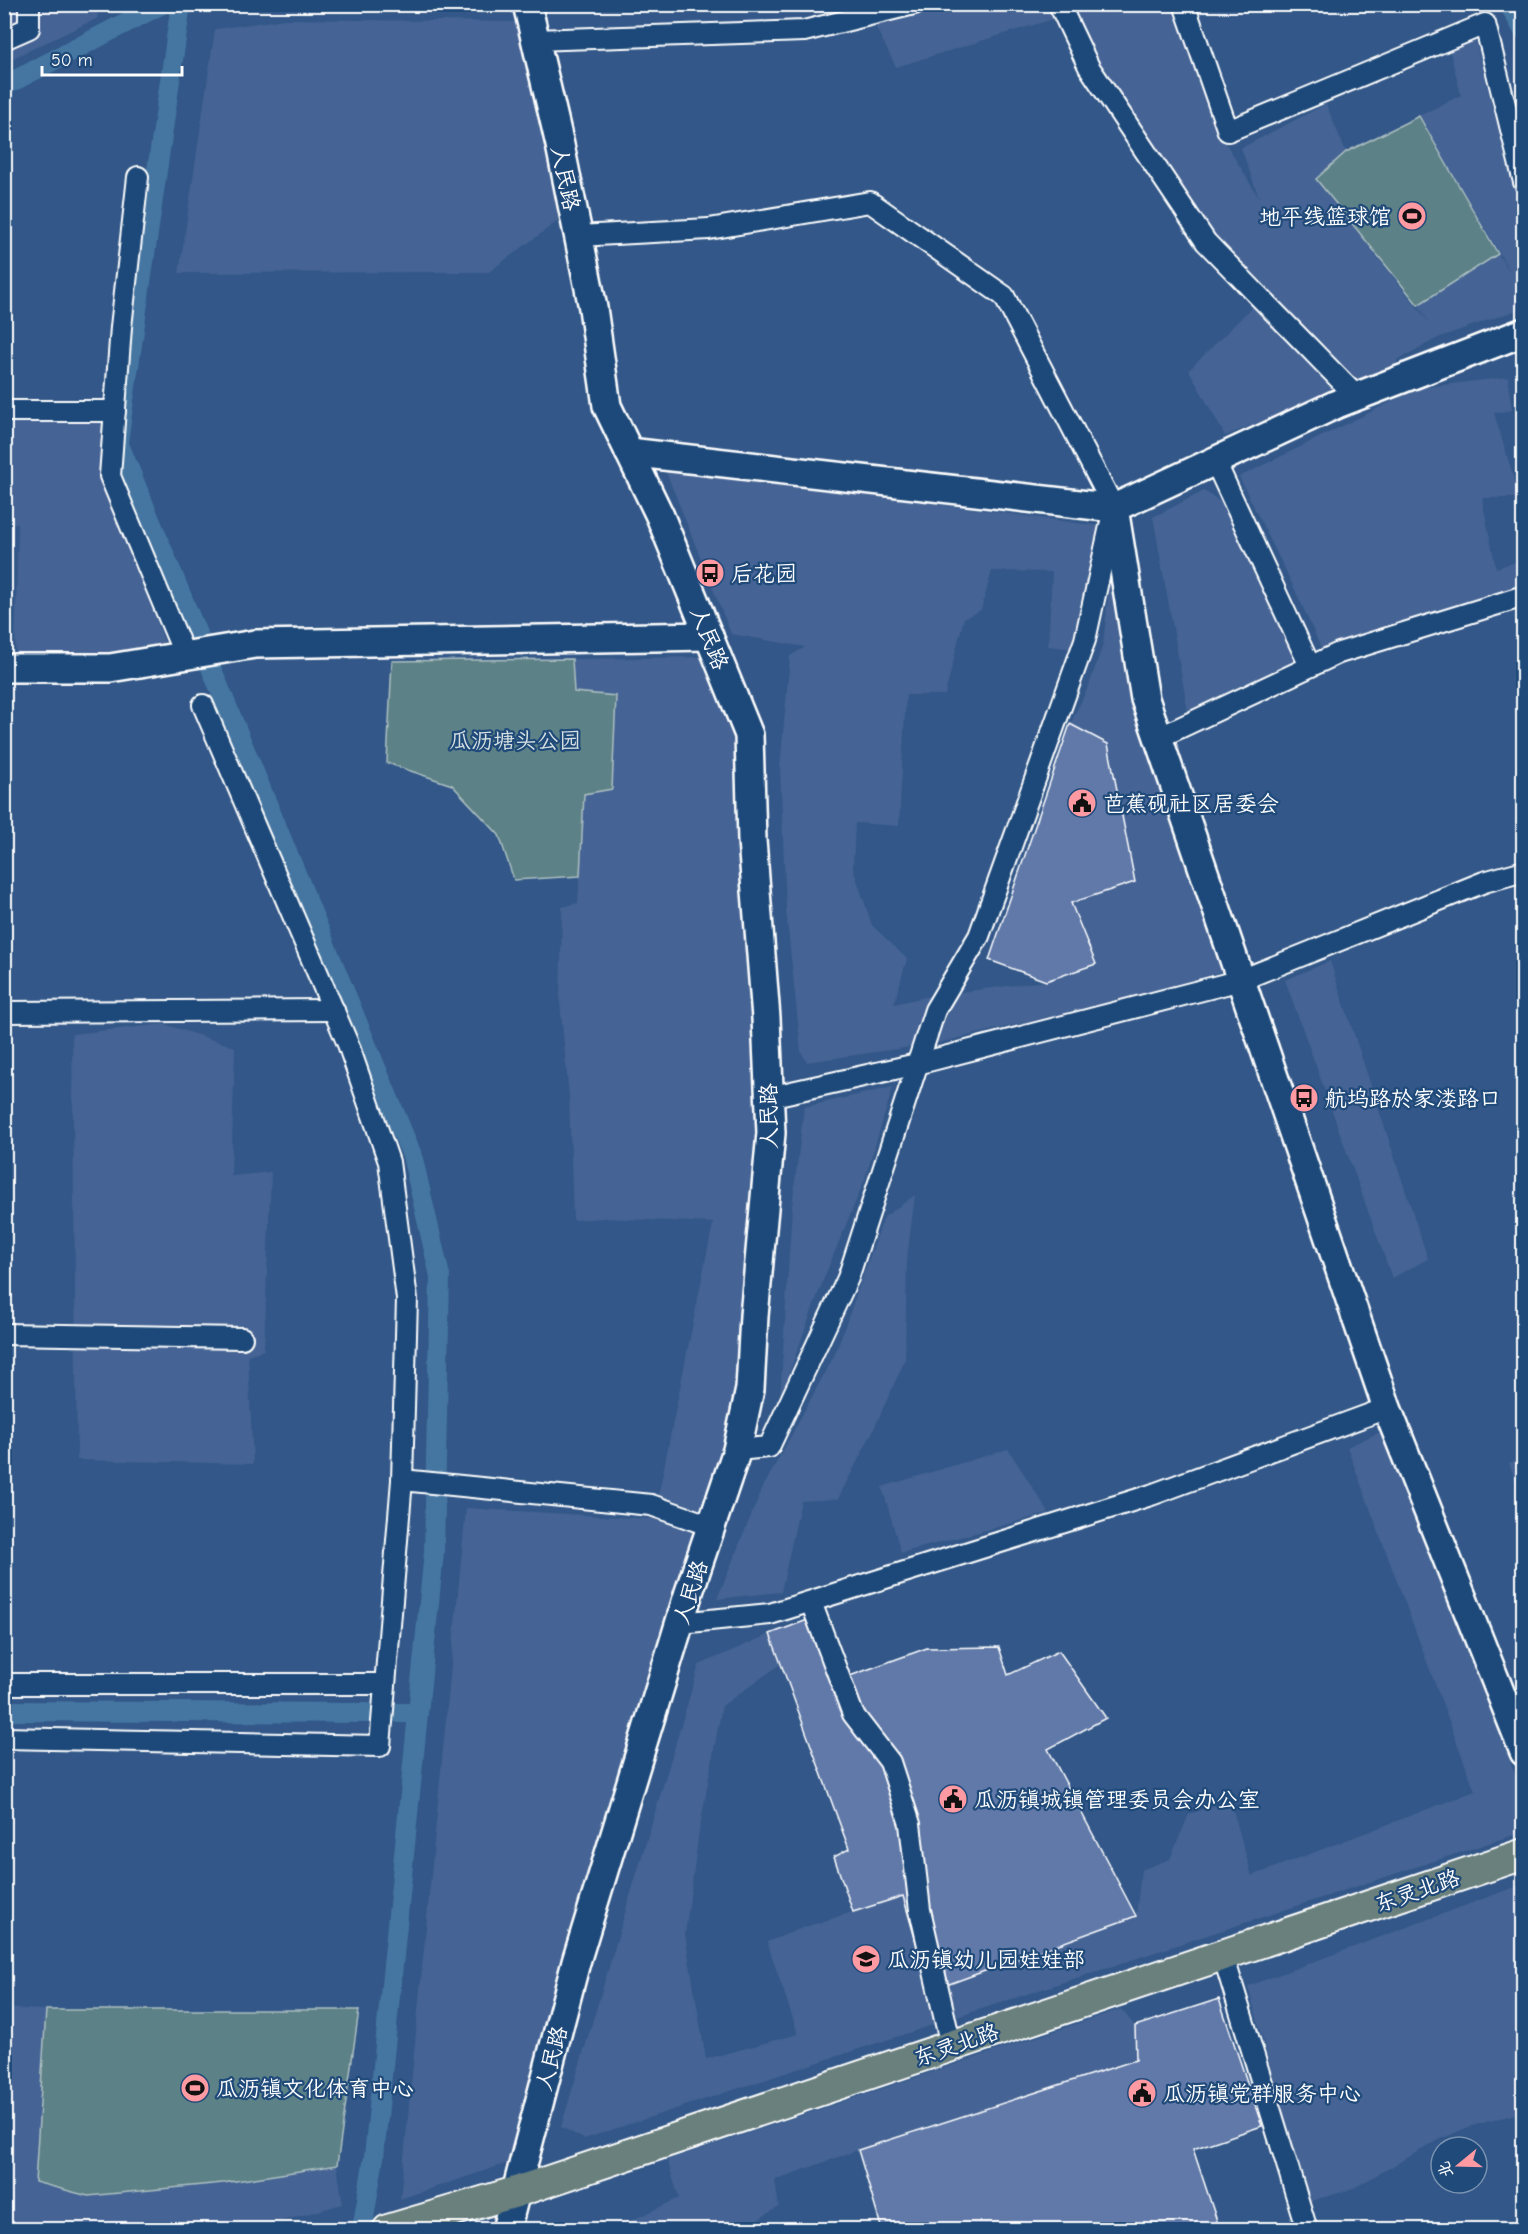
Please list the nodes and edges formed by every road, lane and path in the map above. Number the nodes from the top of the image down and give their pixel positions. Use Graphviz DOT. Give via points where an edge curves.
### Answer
graph roads {
  1 [pos="29,4"];
  2 [pos="914,4"];
  3 [pos="1059,4"];
  4 [pos="1184,4"];
  5 [pos="527,7"];
  6 [pos="4,39"];
  7 [pos="534,40"];
  8 [pos="138,177"];
  9 [pos="1524,182"];
  10 [pos="578,236"];
  11 [pos="1524,332"];
  12 [pos="1357,397"];
  13 [pos="4,411"];
  14 [pos="115,411"];
  15 [pos="629,452"];
  16 [pos="1215,461"];
  17 [pos="1114,508"];
  18 [pos="1524,596"];
  19 [pos="709,636"];
  20 [pos="175,657"];
  21 [pos="1311,666"];
  22 [pos="4,668"];
  23 [pos="203,705"];
  24 [pos="1158,738"];
  25 [pos="1524,871"];
  26 [pos="1242,980"];
  27 [pos="334,1010"];
  28 [pos="4,1012"];
  29 [pos="917,1064"];
  30 [pos="769,1097"];
  31 [pos="4,1334"];
  32 [pos="242,1338"];
  33 [pos="1387,1408"];
  34 [pos="737,1450"];
  35 [pos="403,1480"];
  36 [pos="711,1526"];
  37 [pos="811,1602"];
  38 [pos="680,1623"];
  39 [pos="4,1684"];
  40 [pos="384,1684"];
  41 [pos="4,1738"];
  42 [pos="1524,1752"];
  43 [pos="1524,1854"];
  44 [pos="1223,1955"];
  45 [pos="951,2046"];
  46 [pos="516,2192"];
  47 [pos="388,2229"];
  48 [pos="506,2229"];
  49 [pos="1307,2229"];
  1 -- 6 [label="street" via="29,28"];
  2 -- 7 [label="street" via="804,31"];
  3 -- 12 [label="street" via="1089,67 1206,242"];
  4 -- 9 [label="street" via="1228,131 1485,24"];
  5 -- 7 [label="street, 人民路"];
  7 -- 10 [label="street, 人民路"];
  8 -- 14 [label="street"];
  10 -- 15 [label="street, 人民路" via="607,406"];
  10 -- 17 [label="street" via="709,229 870,202 1004,296"];
  11 -- 12 [label="street"];
  12 -- 16 [label="street"];
  13 -- 14 [label="street"];
  14 -- 20 [label="street" via="110,476"];
  15 -- 17 [label="street"];
  15 -- 19 [label="street, 人民路"];
  16 -- 17 [label="street"];
  16 -- 21 [label="street"];
  17 -- 24 [label="street" via="1145,699"];
  17 -- 29 [label="street" via="1085,640 978,936 935,1010"];
  18 -- 21 [label="street" via="1339,653"];
  19 -- 20 [label="street" via="246,646"];
  19 -- 30 [label="street, 人民路" via="749,735"];
  20 -- 22 [label="street" via="110,668"];
  21 -- 24 [label="street"];
  23 -- 27 [label="street"];
  24 -- 26 [label="street"];
  25 -- 26 [label="street" via="1484,882"];
  26 -- 29 [label="street"];
  26 -- 33 [label="street"];
  27 -- 28 [label="street"];
  27 -- 35 [label="street" via="389,1162 407,1299"];
  29 -- 30 [label="street"];
  29 -- 34 [label="street" via="848,1278 784,1416 769,1447"];
  30 -- 34 [label="street, 人民路" via="771,1133 750,1389"];
  31 -- 32 [label="street"];
  33 -- 37 [label="street" via="1151,1495"];
  33 -- 42 [label="street"];
  34 -- 36 [label="street, 人民路"];
  35 -- 36 [label="street" via="651,1505"];
  35 -- 40 [label="street"];
  36 -- 38 [label="street, 人民路"];
  37 -- 38 [label="street" via="770,1614"];
  37 -- 45 [label="street" via="853,1714 890,1762 910,1824 920,1910"];
  38 -- 46 [label="street, 人民路" via="576,1962"];
  39 -- 40 [label="street"];
  40 -- 41 [label="street" via="380,1746"];
  43 -- 44 [label="main road, 东灵北路"];
  44 -- 45 [label="main road, 东灵北路"];
  44 -- 49 [label="street"];
  45 -- 46 [label="main road, 东灵北路"];
  46 -- 47 [label="main road, 东灵北路"];
  46 -- 48 [label="street, 人民路"];
}
